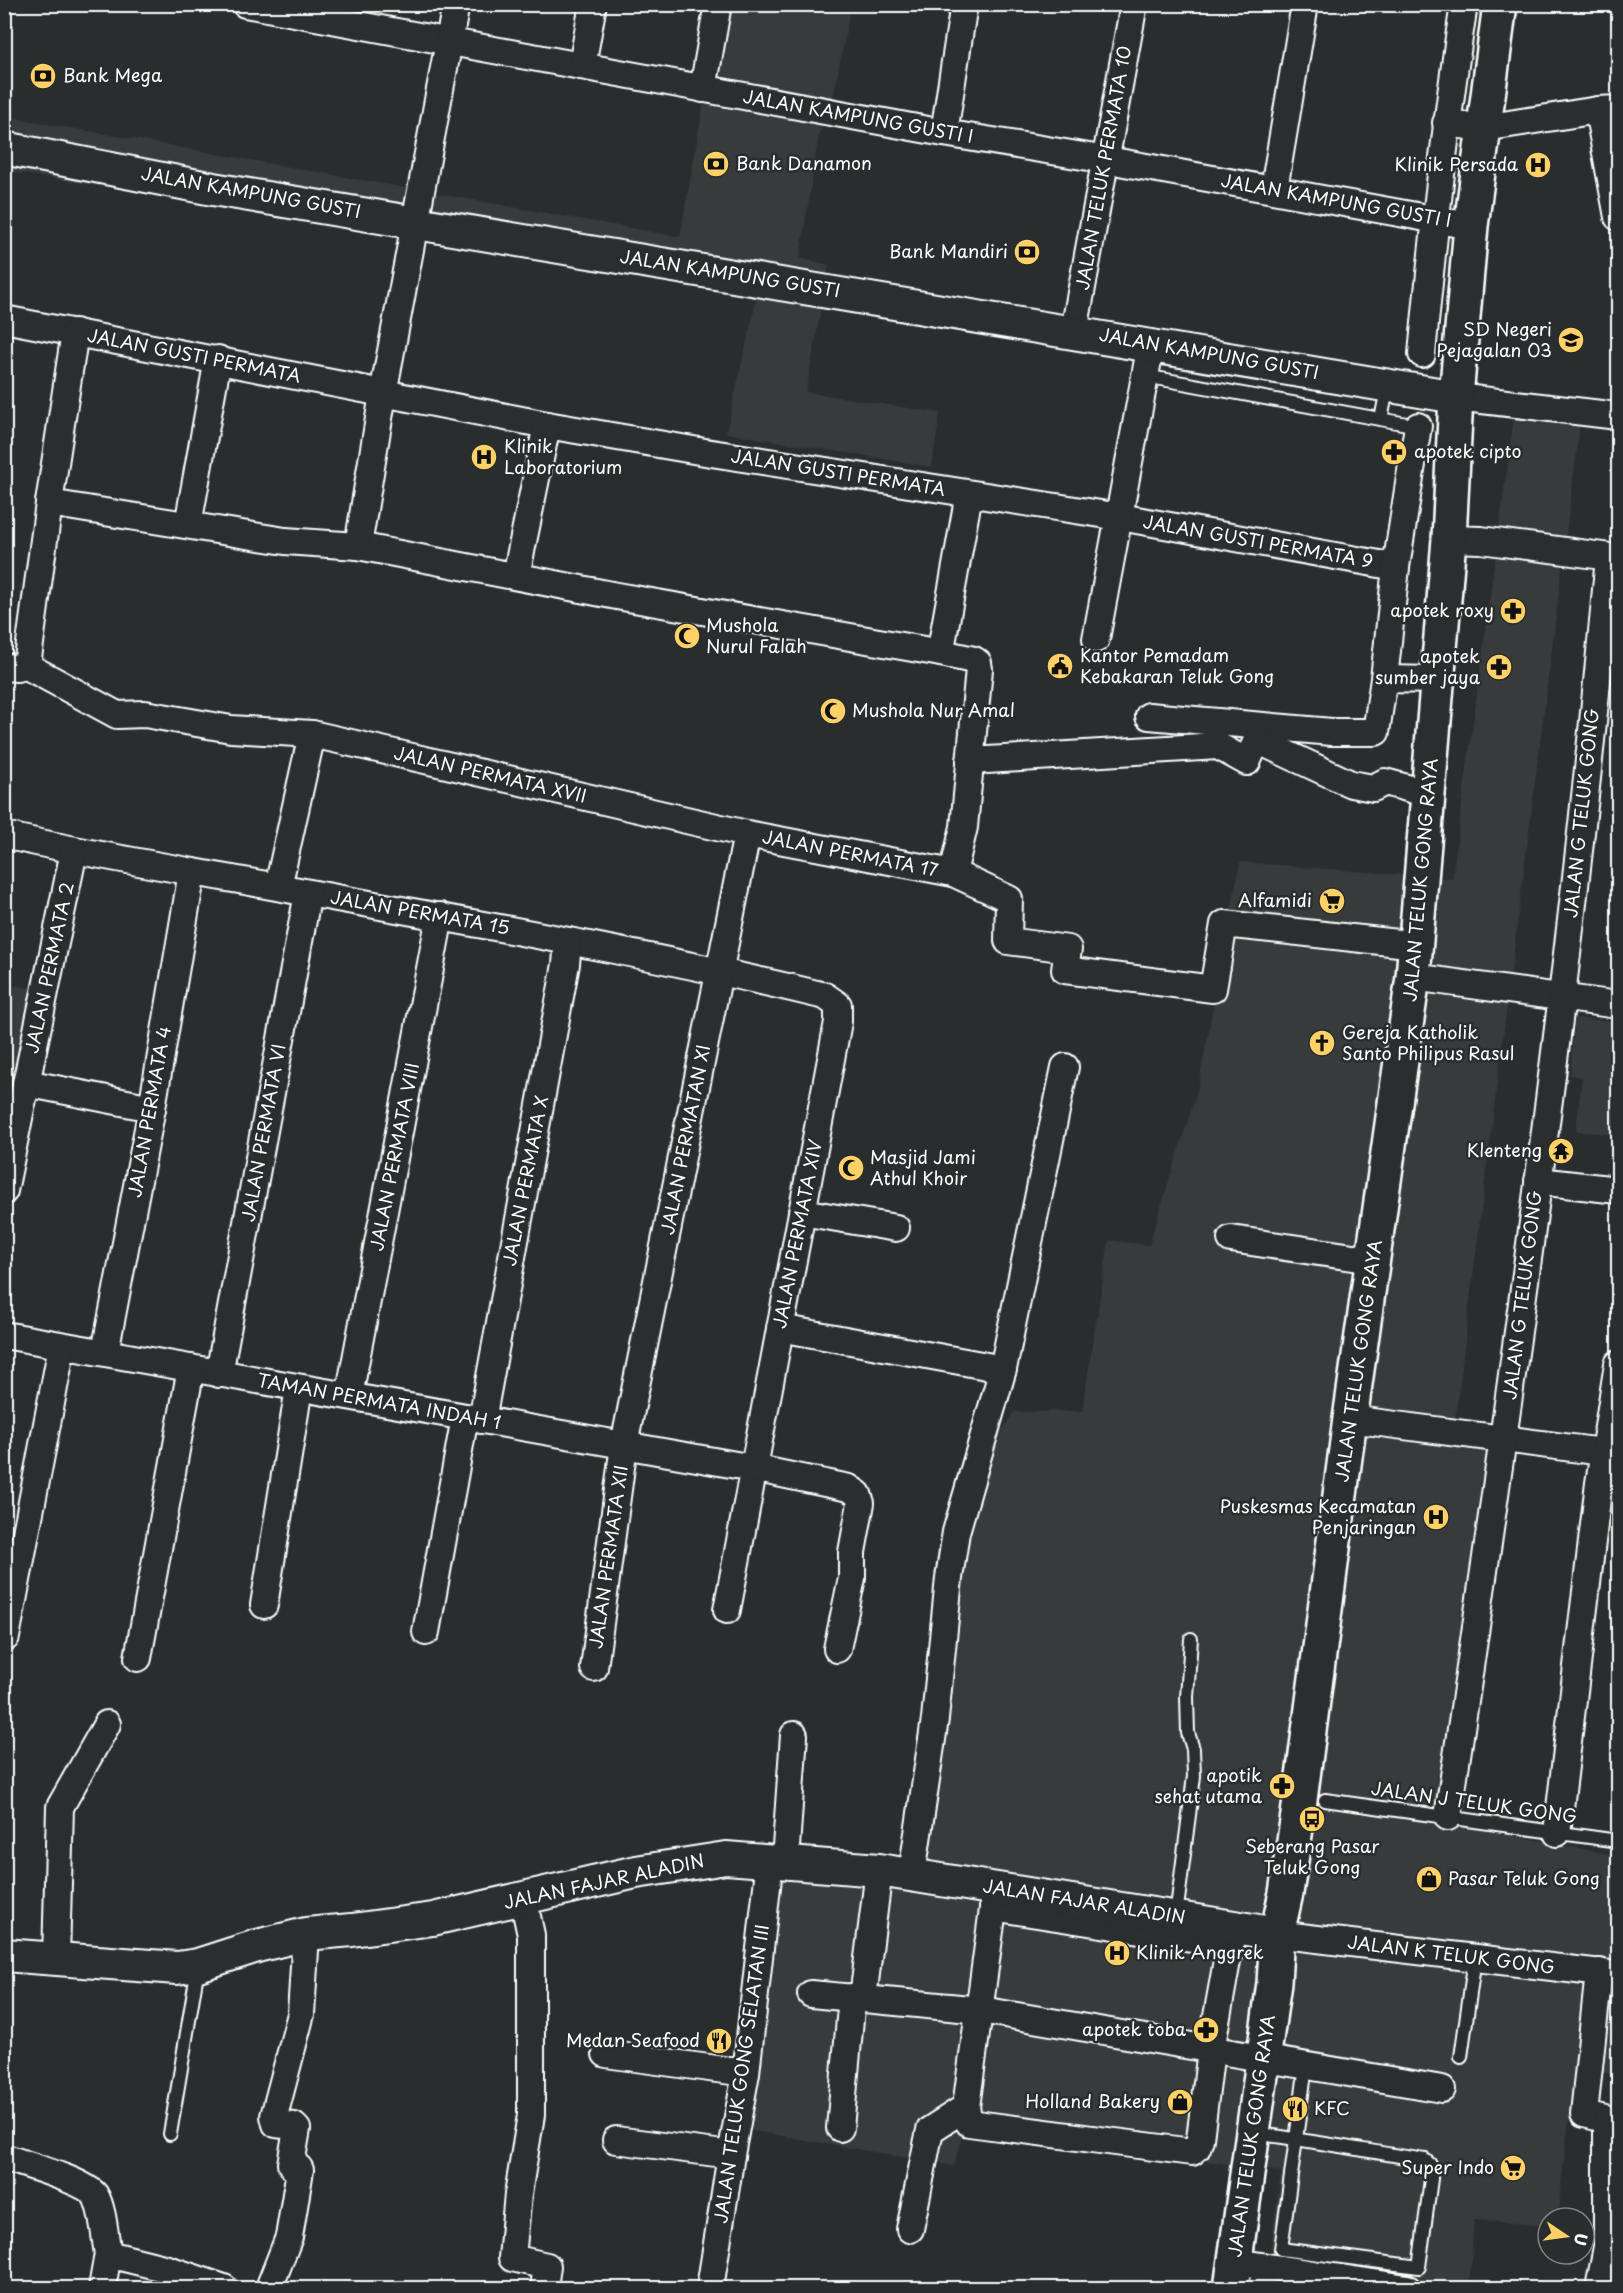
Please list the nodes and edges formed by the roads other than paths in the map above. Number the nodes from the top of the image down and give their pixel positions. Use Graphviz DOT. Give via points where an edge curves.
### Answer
graph roads {
  1 [pos="245,4"];
  2 [pos="456,4"];
  3 [pos="593,4"];
  4 [pos="718,4"];
  5 [pos="964,4"];
  6 [pos="1134,4"];
  7 [pos="1305,4"];
  8 [pos="1464,4"];
  9 [pos="1500,4"];
  10 [pos="294,9"];
  11 [pos="449,42"];
  12 [pos="582,66"];
  13 [pos="703,89"];
  14 [pos="1608,109"];
  15 [pos="1446,123"];
  16 [pos="1484,128"];
  17 [pos="944,133"];
  18 [pos="4,148"];
  19 [pos="1104,159"];
  20 [pos="1274,189"];
  21 [pos="1618,217"];
  22 [pos="1434,219"];
  23 [pos="415,221"];
  24 [pos="1471,226"];
  25 [pos="4,319"];
  26 [pos="1074,331"];
  27 [pos="75,332"];
  28 [pos="1151,344"];
  29 [pos="1422,354"];
  30 [pos="218,359"];
  31 [pos="1145,376"];
  32 [pos="1388,385"];
  33 [pos="383,394"];
  34 [pos="1456,397"];
  35 [pos="1618,416"];
  36 [pos="1381,419"];
  37 [pos="547,424"];
  38 [pos="1418,426"];
  39 [pos="969,494"];
  40 [pos="48,503"];
  41 [pos="1120,517"];
  42 [pos="188,525"];
  43 [pos="1449,539"];
  44 [pos="359,540"];
  45 [pos="1614,558"];
  46 [pos="1396,567"];
  47 [pos="516,576"];
  48 [pos="1096,639"];
  49 [pos="941,653"];
  50 [pos="15,666"];
  51 [pos="1384,680"];
  52 [pos="1438,680"];
  53 [pos="1149,716"];
  54 [pos="312,734"];
  55 [pos="970,761"];
  56 [pos="1429,794"];
  57 [pos="747,834"];
  58 [pos="4,835"];
  59 [pos="74,851"];
  60 [pos="192,872"];
  61 [pos="954,873"];
  62 [pos="278,887"];
  63 [pos="308,893"];
  64 [pos="440,916"];
  65 [pos="568,941"];
  66 [pos="1415,961"];
  67 [pos="718,970"];
  68 [pos="1563,998"];
  69 [pos="834,1001"];
  70 [pos="1618,1005"];
  71 [pos="1065,1067"];
  72 [pos="26,1083"];
  73 [pos="152,1108"];
  74 [pos="1538,1180"];
  75 [pos="1618,1190"];
  76 [pos="4,1191"];
  77 [pos="802,1212"];
  78 [pos="896,1228"];
  79 [pos="1231,1239"];
  80 [pos="1373,1260"];
  81 [pos="780,1328"];
  82 [pos="4,1335"];
  83 [pos="62,1346"];
  84 [pos="105,1352"];
  85 [pos="1618,1364"];
  86 [pos="191,1368"];
  87 [pos="1003,1369"];
  88 [pos="219,1374"];
  89 [pos="300,1388"];
  90 [pos="349,1396"];
  91 [pos="474,1419"];
  92 [pos="1350,1419"];
  93 [pos="1504,1439"];
  94 [pos="624,1445"];
  95 [pos="1611,1453"];
  96 [pos="753,1468"];
  97 [pos="264,1605"];
  98 [pos="727,1610"];
  99 [pos="426,1632"];
  100 [pos="6,1637"];
  101 [pos="1191,1639"];
  102 [pos="837,1649"];
  103 [pos="138,1658"];
  104 [pos="594,1668"];
  105 [pos="107,1724"];
  106 [pos="794,1735"];
  107 [pos="1324,1800"];
  108 [pos="1448,1817"];
  109 [pos="1557,1833"];
  110 [pos="1618,1840"];
  111 [pos="777,1861"];
  112 [pos="879,1870"];
  113 [pos="912,1874"];
  114 [pos="995,1897"];
  115 [pos="523,1898"];
  116 [pos="1176,1917"];
  117 [pos="302,1935"];
  118 [pos="1281,1935"];
  119 [pos="4,1955"];
  120 [pos="1475,1958"];
  121 [pos="56,1959"];
  122 [pos="198,1965"];
  123 [pos="1609,1973"];
  124 [pos="811,1994"];
  125 [pos="857,1997"];
  126 [pos="981,2010"];
  127 [pos="1211,2050"];
  128 [pos="280,2053"];
  129 [pos="606,2054"];
  130 [pos="1461,2056"];
  131 [pos="1264,2059"];
  132 [pos="746,2073"];
  133 [pos="1304,2079"];
  134 [pos="1442,2089"];
  135 [pos="966,2107"];
  136 [pos="1603,2119"];
  137 [pos="840,2128"];
  138 [pos="1253,2133"];
  139 [pos="170,2134"];
  140 [pos="616,2140"];
  141 [pos="1296,2140"];
  142 [pos="731,2155"];
  143 [pos="4,2157"];
  144 [pos="910,2229"];
  145 [pos="108,2254"];
  146 [pos="1247,2281"];
  147 [pos="102,2289"];
  148 [pos="224,2289"];
  149 [pos="269,2289"];
  150 [pos="544,2289"];
  151 [pos="710,2289"];
  152 [pos="1407,2289"];
  153 [pos="1599,2289"];
  1 -- 10 [label="street, JALAN KAMPUNG GUSTI I"];
  2 -- 11 [label="street"];
  3 -- 12 [label="street"];
  4 -- 13 [label="street"];
  5 -- 17 [label="street"];
  6 -- 19 [label="street, JALAN TELUK PERMATA 10"];
  7 -- 20 [label="street"];
  8 -- 15 [label="street"];
  9 -- 16 [label="main road, JALAN TELUK GONG RAYA"];
  10 -- 11 [label="street, JALAN KAMPUNG GUSTI I"];
  11 -- 12 [label="street, JALAN KAMPUNG GUSTI I"];
  11 -- 23 [label="street"];
  12 -- 13 [label="street, JALAN KAMPUNG GUSTI I"];
  13 -- 17 [label="street, JALAN KAMPUNG GUSTI I"];
  14 -- 16 [label="street"];
  14 -- 21 [label="street"];
  15 -- 16 [label="street"];
  15 -- 22 [label="street"];
  16 -- 24 [label="main road, JALAN TELUK GONG RAYA"];
  17 -- 19 [label="street, JALAN KAMPUNG GUSTI I"];
  18 -- 23 [label="street, JALAN KAMPUNG GUSTI" via="213,189"];
  19 -- 20 [label="street, JALAN KAMPUNG GUSTI I"];
  19 -- 26 [label="street, JALAN TELUK PERMATA 10"];
  20 -- 22 [label="street, JALAN KAMPUNG GUSTI I"];
  22 -- 24 [label="street, JALAN KAMPUNG GUSTI I"];
  22 -- 29 [label="street"];
  23 -- 26 [label="street, JALAN KAMPUNG GUSTI"];
  23 -- 33 [label="street"];
  24 -- 34 [label="main road, JALAN TELUK GONG RAYA"];
  25 -- 27 [label="street, JALAN GUSTI PERMATA"];
  26 -- 28 [label="street, JALAN KAMPUNG GUSTI"];
  27 -- 30 [label="street, JALAN GUSTI PERMATA"];
  27 -- 40 [label="street"];
  28 -- 31 [label="street"];
  28 -- 32 [label="street, JALAN KAMPUNG GUSTI"];
  30 -- 33 [label="street, JALAN GUSTI PERMATA"];
  30 -- 42 [label="street"];
  31 -- 36 [label="lane"];
  31 -- 41 [label="street"];
  32 -- 34 [label="street, JALAN KAMPUNG GUSTI"];
  32 -- 36 [label="lane"];
  33 -- 37 [label="street, JALAN GUSTI PERMATA"];
  33 -- 44 [label="street"];
  34 -- 35 [label="street"];
  34 -- 43 [label="main road, JALAN TELUK GONG RAYA"];
  36 -- 38 [label="lane"];
  37 -- 39 [label="street, JALAN GUSTI PERMATA"];
  37 -- 47 [label="street"];
  38 -- 46 [label="street"];
  39 -- 41 [label="street, JALAN GUSTI PERMATA"];
  39 -- 49 [label="street"];
  40 -- 42 [label="street"];
  40 -- 50 [label="street" via="28,658"];
  41 -- 46 [label="street, JALAN GUSTI PERMATA 9"];
  41 -- 48 [label="street"];
  42 -- 44 [label="street" via="285,541"];
  43 -- 45 [label="street"];
  43 -- 52 [label="main road, JALAN TELUK GONG RAYA"];
  44 -- 47 [label="street"];
  45 -- 68 [label="street, JALAN G TELUK GONG"];
  46 -- 51 [label="street"];
  47 -- 49 [label="street"];
  49 -- 55 [label="street" via="978,663"];
  50 -- 54 [label="street, JALAN PERMATA XVII" via="117,715 145,714 231,729"];
  51 -- 52 [label="street"];
  51 -- 53 [label="street" via="1377,729 1372,734"];
  52 -- 56 [label="main road, JALAN TELUK GONG RAYA"];
  54 -- 57 [label="street, JALAN PERMATA XVII"];
  54 -- 62 [label="street"];
  55 -- 56 [label="street" via="1218,746 1247,762 1257,740 1350,784 1372,788 1385,783"];
  55 -- 61 [label="street" via="964,827"];
  56 -- 66 [label="main road, JALAN TELUK GONG RAYA"];
  57 -- 61 [label="street, JALAN PERMATA 17"];
  57 -- 67 [label="street, JALAN PERMATAN XI"];
  58 -- 59 [label="street, JALAN PERMATA 15"];
  59 -- 60 [label="street, JALAN PERMATA 15"];
  59 -- 72 [label="street, JALAN PERMATA 2"];
  60 -- 62 [label="street, JALAN PERMATA 15"];
  60 -- 73 [label="street, JALAN PERMATA 4"];
  61 -- 66 [label="street, JALAN PERMATA 17" via="1009,899 1008,941 1068,949 1065,970 1213,988 1224,924"];
  62 -- 63 [label="street, JALAN PERMATA 15"];
  63 -- 64 [label="street, JALAN PERMATA 15"];
  63 -- 88 [label="street, JALAN PERMATA VI"];
  64 -- 65 [label="street, JALAN PERMATA 15"];
  64 -- 90 [label="street, JALAN PERMATA VIII"];
  65 -- 67 [label="street, JALAN PERMATA 15"];
  65 -- 91 [label="street, JALAN PERMATA X"];
  66 -- 68 [label="street"];
  66 -- 80 [label="main road, JALAN TELUK GONG RAYA"];
  67 -- 69 [label="street, JALAN PERMATA 15"];
  67 -- 94 [label="street, JALAN PERMATAN XI"];
  68 -- 70 [label="street"];
  68 -- 74 [label="street, JALAN G TELUK GONG"];
  69 -- 77 [label="street, JALAN PERMATA XIV" via="838,1005 838,1022"];
  71 -- 87 [label="street"];
  72 -- 73 [label="street"];
  72 -- 76 [label="street, JALAN PERMATA 2"];
  73 -- 84 [label="street, JALAN PERMATA 4"];
  74 -- 75 [label="street"];
  74 -- 93 [label="street, JALAN G TELUK GONG"];
  77 -- 78 [label="street"];
  77 -- 81 [label="street, JALAN PERMATA XIV"];
  79 -- 80 [label="street"];
  80 -- 92 [label="main road, JALAN TELUK GONG RAYA"];
  81 -- 87 [label="street"];
  81 -- 96 [label="street, JALAN PERMATA XIV"];
  82 -- 83 [label="street, TAMAN PERMATA INDAH 1"];
  83 -- 84 [label="street, TAMAN PERMATA INDAH 1"];
  83 -- 100 [label="street"];
  84 -- 86 [label="street, TAMAN PERMATA INDAH 1"];
  85 -- 95 [label="street"];
  86 -- 88 [label="street, TAMAN PERMATA INDAH 1"];
  86 -- 103 [label="street"];
  87 -- 113 [label="street" via="956,1532 935,1719"];
  88 -- 89 [label="street, TAMAN PERMATA INDAH 1"];
  89 -- 90 [label="street, TAMAN PERMATA INDAH 1"];
  89 -- 97 [label="street"];
  90 -- 91 [label="street, TAMAN PERMATA INDAH 1"];
  91 -- 94 [label="street, TAMAN PERMATA INDAH 1"];
  91 -- 99 [label="street, JALAN PERMATA X"];
  92 -- 93 [label="street"];
  92 -- 118 [label="main road, JALAN TELUK GONG RAYA"];
  93 -- 95 [label="street"];
  93 -- 108 [label="street, JALAN G TELUK GONG"];
  94 -- 96 [label="street, TAMAN PERMATA INDAH 1"];
  94 -- 104 [label="street, JALAN PERMATA XII"];
  95 -- 109 [label="street"];
  96 -- 98 [label="street, JALAN PERMATA XIV"];
  96 -- 102 [label="street, TAMAN PERMATA INDAH 1" via="849,1488 858,1494 861,1503 852,1552 852,1578"];
  101 -- 116 [label="lane" via="1187,1697 1194,1776"];
  105 -- 121 [label="street" via="60,1807"];
  106 -- 111 [label="street, JALAN TELUK GONG SELATAN III"];
  107 -- 108 [label="lane, JALAN J TELUK GONG"];
  108 -- 109 [label="lane, JALAN J TELUK GONG"];
  109 -- 110 [label="lane, JALAN J TELUK GONG"];
  111 -- 112 [label="street, JALAN FAJAR ALADIN"];
  111 -- 115 [label="street, JALAN FAJAR ALADIN" via="705,1860"];
  111 -- 132 [label="street, JALAN TELUK GONG SELATAN III"];
  112 -- 113 [label="street, JALAN FAJAR ALADIN"];
  112 -- 125 [label="street"];
  113 -- 114 [label="street, JALAN FAJAR ALADIN"];
  114 -- 116 [label="street, JALAN FAJAR ALADIN"];
  114 -- 126 [label="street"];
  114 -- 127 [label="street" via="1230,1944"];
  115 -- 117 [label="street, JALAN FAJAR ALADIN" via="434,1919"];
  115 -- 150 [label="street" via="531,1935 531,2115 512,2258 547,2266"];
  116 -- 118 [label="street, JALAN FAJAR ALADIN"];
  117 -- 122 [label="street, JALAN FAJAR ALADIN"];
  117 -- 128 [label="street"];
  117 -- 149 [label="street" via="301,2014 274,2121 297,2129 291,2164 300,2170 289,2237"];
  118 -- 120 [label="street, JALAN K TELUK GONG"];
  118 -- 131 [label="main road, JALAN TELUK GONG RAYA"];
  119 -- 121 [label="street, JALAN FAJAR ALADIN"];
  120 -- 123 [label="street, JALAN K TELUK GONG"];
  120 -- 130 [label="lane"];
  121 -- 122 [label="street, JALAN FAJAR ALADIN" via="177,1968"];
  122 -- 139 [label="lane"];
  123 -- 136 [label="street"];
  124 -- 125 [label="street"];
  125 -- 126 [label="street"];
  125 -- 137 [label="street"];
  126 -- 127 [label="street"];
  126 -- 135 [label="street"];
  127 -- 131 [label="street"];
  127 -- 135 [label="street" via="1200,2139 1192,2152 971,2124"];
  129 -- 132 [label="street"];
  131 -- 134 [label="street"];
  131 -- 138 [label="main road, JALAN TELUK GONG RAYA"];
  132 -- 142 [label="street, JALAN TELUK GONG SELATAN III"];
  133 -- 141 [label="lane"];
  135 -- 144 [label="street" via="930,2130"];
  136 -- 153 [label="street" via="1606,2247"];
  138 -- 141 [label="lane"];
  138 -- 146 [label="main road, JALAN TELUK GONG RAYA"];
  140 -- 142 [label="street"];
  141 -- 141 [label="lane" via="1425,2160 1431,2165 1419,2267 1281,2249"];
  142 -- 151 [label="street, JALAN TELUK GONG SELATAN III"];
  143 -- 145 [label="street" via="84,2185 94,2194"];
  145 -- 147 [label="street"];
  145 -- 148 [label="street"];
  146 -- 152 [label="street"];
}
